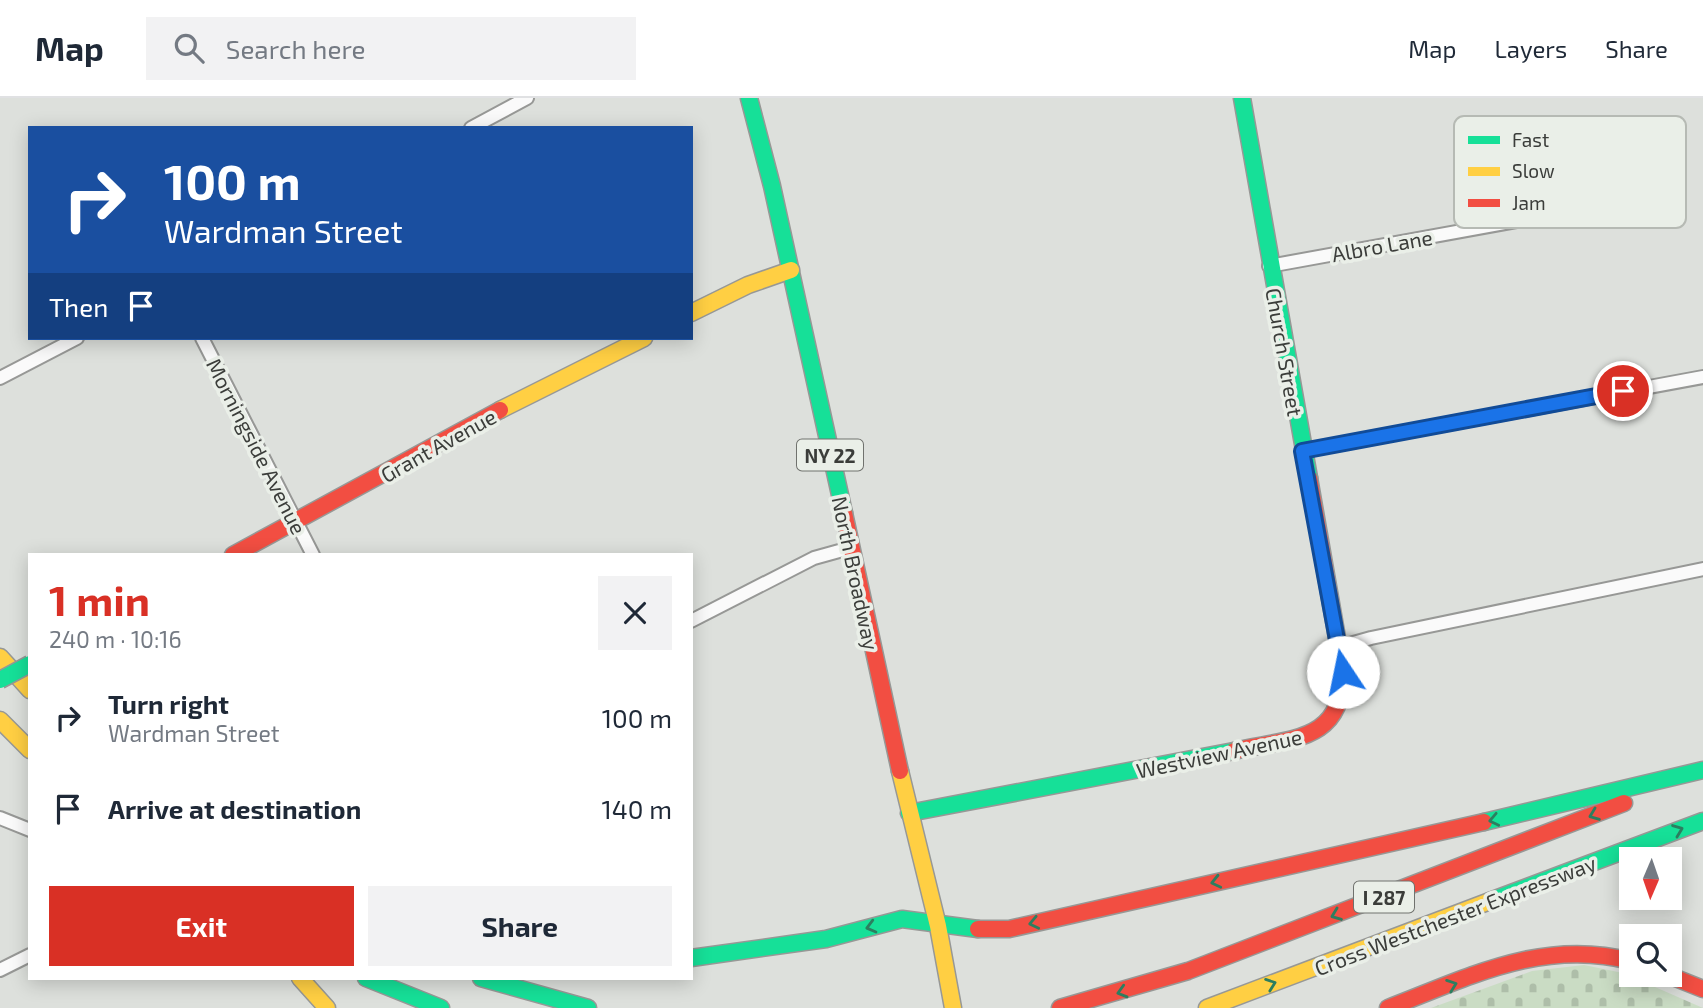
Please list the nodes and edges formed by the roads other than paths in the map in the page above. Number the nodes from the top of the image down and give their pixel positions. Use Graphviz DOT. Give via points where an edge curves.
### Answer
graph roads {
  1 [pos="527,98"];
  2 [pos="749,98"];
  3 [pos="1241,98"];
  4 [pos="475,126"];
  5 [pos="1478,228"];
  6 [pos="1269,266"];
  7 [pos="790,270"];
  8 [pos="693,312"];
  9 [pos="73,340"];
  10 [pos="203,340"];
  11 [pos="640,340"];
  12 [pos="1703,377"];
  13 [pos="0,378"];
  14 [pos="1302,451"];
  15 [pos="296,520"];
  16 [pos="850,548"];
  17 [pos="237,553"];
  18 [pos="312,553"];
  19 [pos="1703,569"];
  20 [pos="693,620"];
  21 [pos="1339,647"];
  22 [pos="0,657"];
  23 [pos="28,665"];
  24 [pos="0,680"];
  25 [pos="28,688"];
  26 [pos="0,720"];
  27 [pos="28,748"];
  28 [pos="1703,771"];
  29 [pos="909,813"];
  30 [pos="0,818"];
  31 [pos="1703,821"];
  32 [pos="28,829"];
  33 [pos="938,926"];
  34 [pos="28,956"];
  35 [pos="1619,957"];
  36 [pos="693,958"];
  37 [pos="0,970"];
  38 [pos="302,980"];
  39 [pos="371,980"];
  40 [pos="488,980"];
  41 [pos="1682,981"];
  42 [pos="1703,989"];
  43 [pos="327,1008"];
  44 [pos="441,1008"];
  45 [pos="588,1008"];
  46 [pos="953,1008"];
  47 [pos="1060,1008"];
  48 [pos="1207,1008"];
  49 [pos="1388,1008"];
  1 -- 4 [label="street"];
  2 -- 7 [label="main road, North Broadway / NY 22"];
  3 -- 6 [label="main road, Church Street"];
  5 -- 6 [label="street, Albro Lane"];
  6 -- 14 [label="main road, Church Street"];
  7 -- 8 [label="main road"];
  7 -- 16 [label="main road, North Broadway / NY 22"];
  9 -- 13 [label="street"];
  10 -- 15 [label="street, Morningside Avenue"];
  11 -- 15 [label="main road, Grant Avenue"];
  12 -- 14 [label="street"];
  14 -- 21 [label="main road, Church Street"];
  15 -- 17 [label="main road, Grant Avenue"];
  15 -- 18 [label="street, Morningside Avenue"];
  16 -- 20 [label="street" via="814,558"];
  16 -- 29 [label="main road, North Broadway / NY 22"];
  19 -- 21 [label="street"];
  21 -- 29 [label="main road, Westview Avenue" via="1346,686 1333,718 1314,733"];
  22 -- 25 [label="main road"];
  23 -- 24 [label="main road, bridge"];
  26 -- 27 [label="main road"];
  28 -- 33 [label="main road, one-way" via="1009,929"];
  28 -- 47 [label="main road, Cross Westchester Expressway / I 287, one-way" via="1188,971"];
  29 -- 33 [label="main road, North Broadway / NY 22"];
  30 -- 32 [label="street"];
  48 -- 31 [label="main road, Cross Westchester Expressway / I 287, one-way"];
  33 -- 36 [label="main road, one-way" via="902,919 826,939"];
  33 -- 46 [label="main road, North Broadway / NY 22"];
  34 -- 37 [label="street"];
  49 -- 35 [label="main road, one-way" via="1505,964 1560,951 1597,951"];
  38 -- 43 [label="main road"];
  39 -- 44 [label="main road"];
  40 -- 45 [label="main road"];
  41 -- 42 [label="main road"];
}
